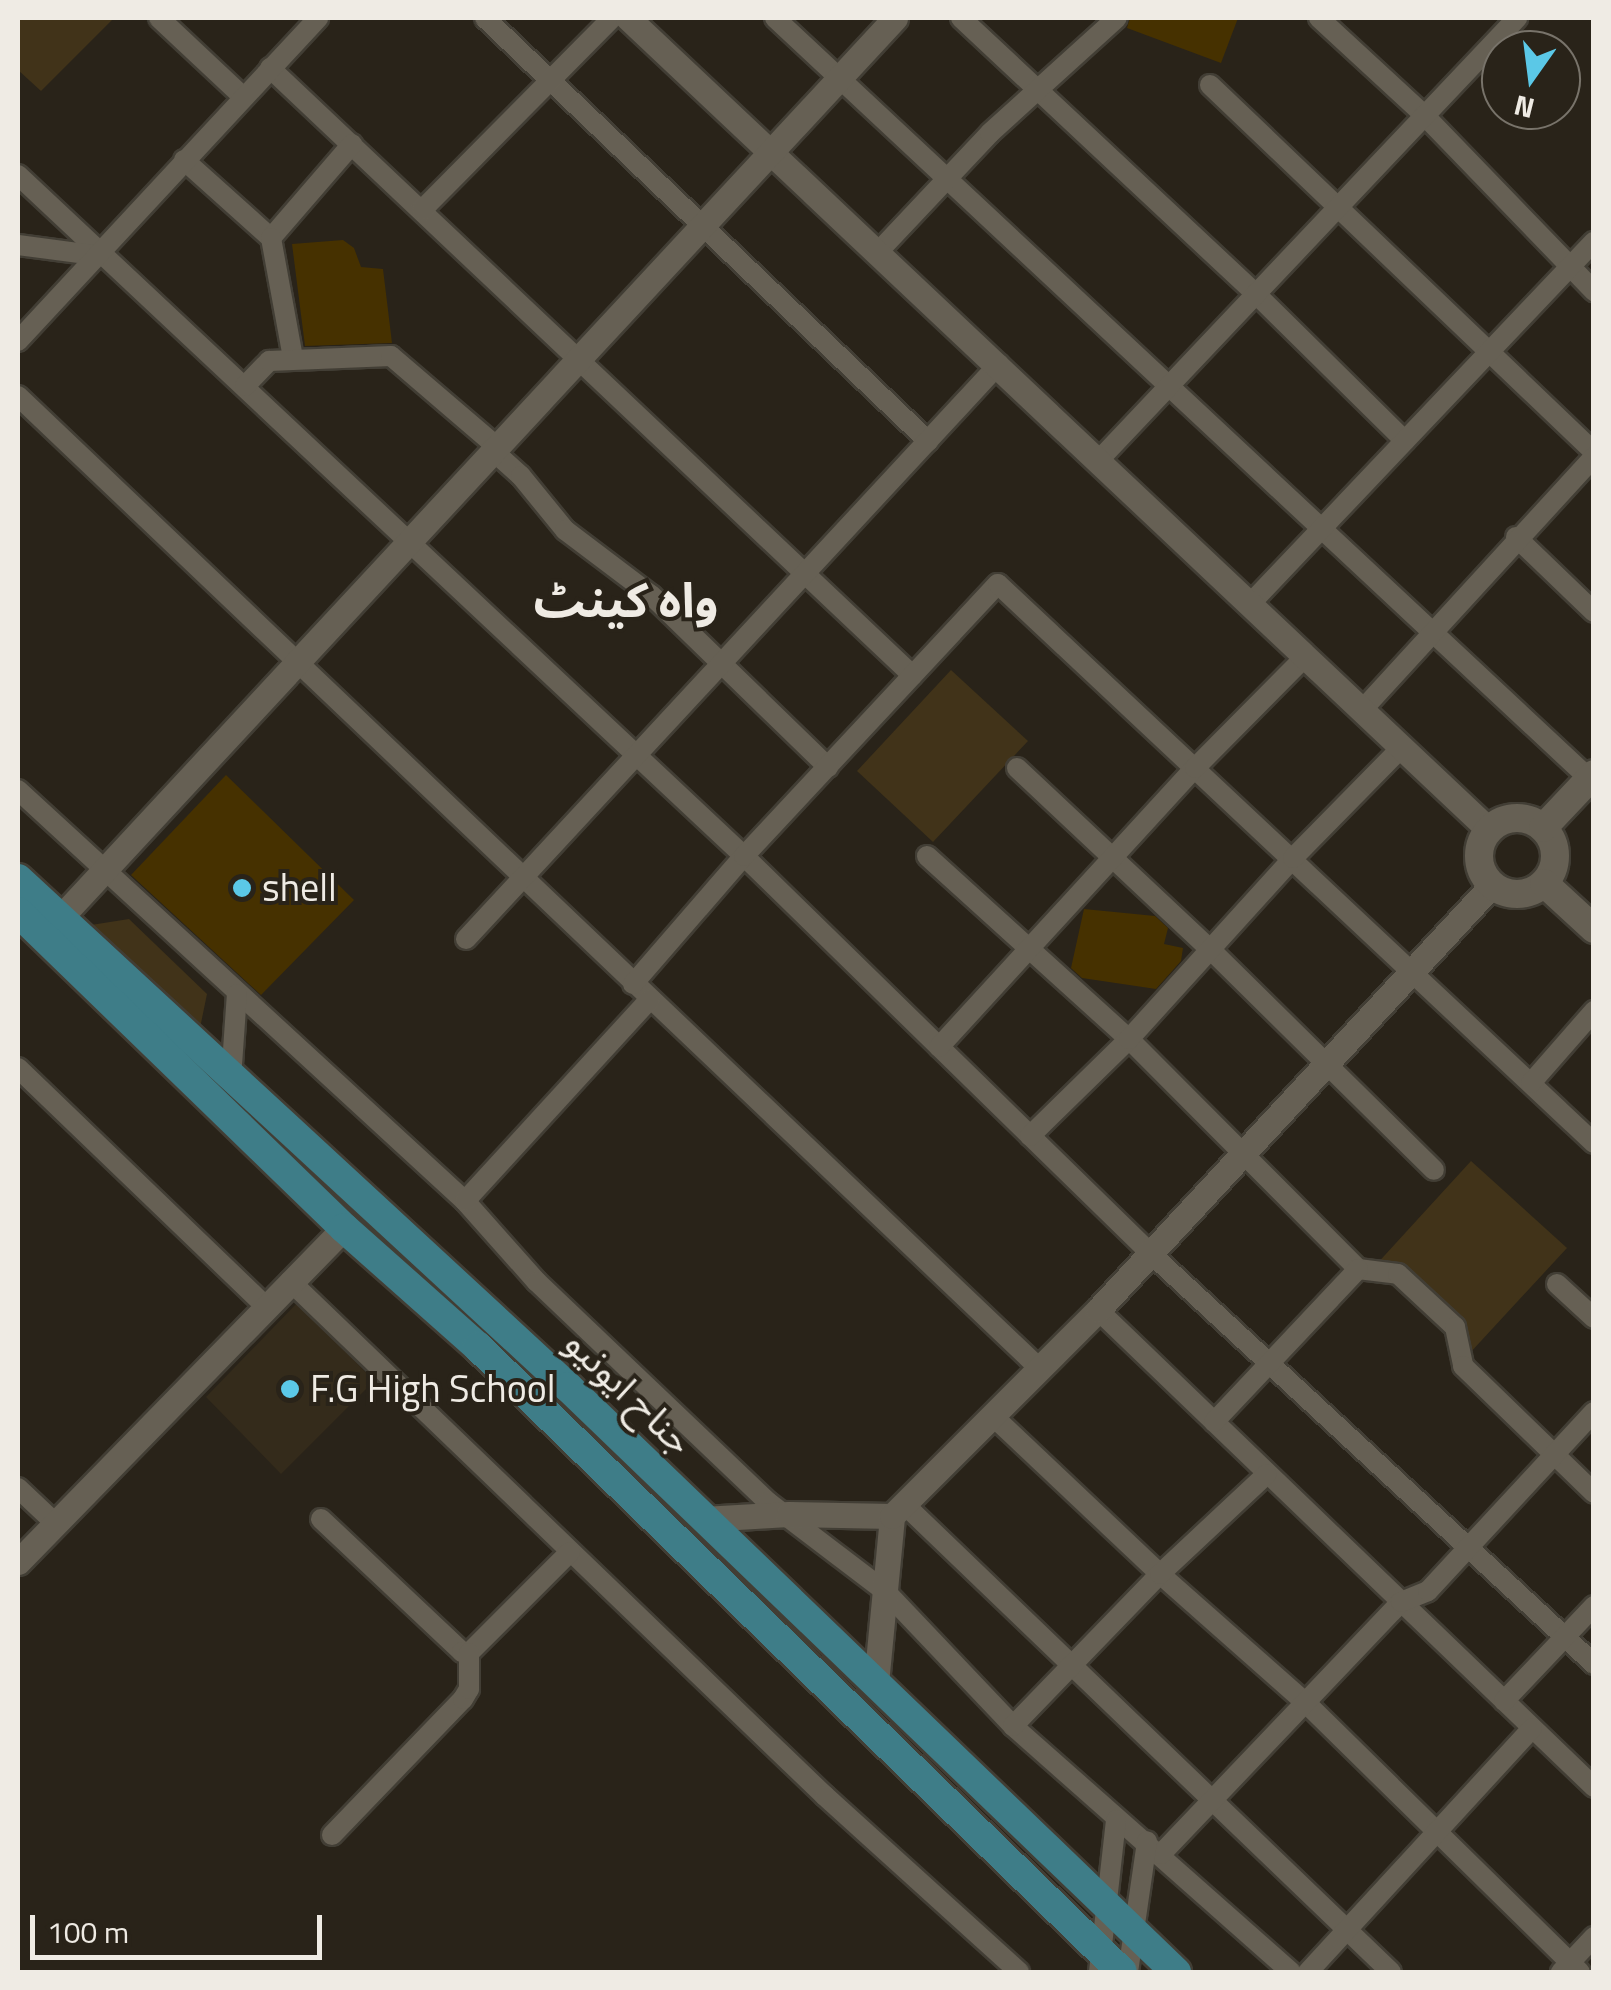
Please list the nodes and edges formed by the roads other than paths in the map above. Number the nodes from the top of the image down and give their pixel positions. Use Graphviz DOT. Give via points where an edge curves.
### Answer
graph roads {
  1 [pos="159,18"];
  2 [pos="318,18"];
  3 [pos="485,18"];
  4 [pos="612,18"];
  5 [pos="628,18"];
  6 [pos="775,18"];
  7 [pos="895,18"];
  8 [pos="961,18"];
  9 [pos="1117,18"];
  10 [pos="1319,18"];
  11 [pos="1516,18"];
  12 [pos="270,68"];
  13 [pos="839,78"];
  14 [pos="550,80"];
  15 [pos="1210,85"];
  16 [pos="1041,91"];
  17 [pos="244,96"];
  18 [pos="1424,115"];
  19 [pos="352,144"];
  20 [pos="770,151"];
  21 [pos="184,160"];
  22 [pos="18,176"];
  23 [pos="946,178"];
  24 [pos="1338,207"];
  25 [pos="422,210"];
  26 [pos="700,226"];
  27 [pos="271,238"];
  28 [pos="1594,242"];
  29 [pos="18,245"];
  30 [pos="878,252"];
  31 [pos="96,253"];
  32 [pos="1569,268"];
  33 [pos="1594,291"];
  34 [pos="1256,294"];
  35 [pos="18,341"];
  36 [pos="1490,352"];
  37 [pos="578,356"];
  38 [pos="293,358"];
  39 [pos="998,364"];
  40 [pos="245,386"];
  41 [pos="1168,387"];
  42 [pos="18,396"];
  43 [pos="928,441"];
  44 [pos="1405,441"];
  45 [pos="493,447"];
  46 [pos="1594,454"];
  47 [pos="1098,461"];
  48 [pos="1322,529"];
  49 [pos="408,538"];
  50 [pos="1516,538"];
  51 [pos="807,572"];
  52 [pos="1250,604"];
  53 [pos="1594,612"];
  54 [pos="1431,633"];
  55 [pos="1306,656"];
  56 [pos="297,661"];
  57 [pos="721,665"];
  58 [pos="912,675"];
  59 [pos="1364,709"];
  60 [pos="1403,746"];
  61 [pos="636,757"];
  62 [pos="828,767"];
  63 [pos="1018,768"];
  64 [pos="1195,768"];
  65 [pos="1592,779"];
  66 [pos="18,790"];
  67 [pos="1543,828"];
  68 [pos="1489,830"];
  69 [pos="744,856"];
  70 [pos="927,856"];
  71 [pos="1292,858"];
  72 [pos="1112,859"];
  73 [pos="102,872"];
  74 [pos="522,878"];
  75 [pos="18,879"];
  76 [pos="1544,882"];
  77 [pos="1492,885"];
  78 [pos="18,912"];
  79 [pos="59,919"];
  80 [pos="1594,929"];
  81 [pos="466,939"];
  82 [pos="1029,949"];
  83 [pos="1211,950"];
  84 [pos="1412,970"];
  85 [pos="633,984"];
  86 [pos="238,994"];
  87 [pos="650,999"];
  88 [pos="1594,1012"];
  89 [pos="1129,1039"];
  90 [pos="939,1047"];
  91 [pos="1324,1063"];
  92 [pos="18,1068"];
  93 [pos="231,1079"];
  94 [pos="1531,1083"];
  95 [pos="1030,1136"];
  96 [pos="1594,1144"];
  97 [pos="1240,1153"];
  98 [pos="1434,1170"];
  99 [pos="465,1201"];
  100 [pos="344,1228"];
  101 [pos="1148,1251"];
  102 [pos="1358,1269"];
  103 [pos="290,1281"];
  104 [pos="1557,1284"];
  105 [pos="264,1306"];
  106 [pos="1098,1310"];
  107 [pos="1594,1318"];
  108 [pos="1270,1365"];
  109 [pos="1041,1370"];
  110 [pos="1594,1412"];
  111 [pos="994,1418"];
  112 [pos="1214,1422"];
  113 [pos="1553,1456"];
  114 [pos="1267,1474"];
  115 [pos="18,1488"];
  116 [pos="1594,1493"];
  117 [pos="898,1510"];
  118 [pos="789,1514"];
  119 [pos="322,1519"];
  120 [pos="703,1519"];
  121 [pos="55,1523"];
  122 [pos="1468,1548"];
  123 [pos="570,1552"];
  124 [pos="18,1562"];
  125 [pos="1160,1574"];
  126 [pos="886,1592"];
  127 [pos="1401,1602"];
  128 [pos="1594,1606"];
  129 [pos="1564,1637"];
  130 [pos="469,1653"];
  131 [pos="1594,1664"];
  132 [pos="1074,1666"];
  133 [pos="876,1683"];
  134 [pos="1504,1701"];
  135 [pos="1306,1702"];
  136 [pos="1013,1726"];
  137 [pos="1532,1728"];
  138 [pos="1594,1787"];
  139 [pos="1213,1800"];
  140 [pos="1116,1820"];
  141 [pos="332,1834"];
  142 [pos="1439,1834"];
  143 [pos="1154,1848"];
  144 [pos="1109,1910"];
  145 [pos="1348,1930"];
  146 [pos="1136,1932"];
  147 [pos="1594,1937"];
  148 [pos="1113,1967"];
  149 [pos="1570,1969"];
  150 [pos="1019,1972"];
  151 [pos="1176,1972"];
  152 [pos="1292,1972"];
  153 [pos="1308,1972"];
  154 [pos="1391,1972"];
  1 -- 17 [label="street"];
  2 -- 12 [label="street"];
  3 -- 14 [label="street"];
  4 -- 14 [label="street"];
  5 -- 20 [label="street"];
  6 -- 13 [label="street"];
  7 -- 13 [label="street"];
  8 -- 16 [label="street"];
  9 -- 16 [label="street"];
  10 -- 18 [label="street"];
  11 -- 18 [label="street"];
  12 -- 17 [label="street"];
  12 -- 19 [label="street"];
  13 -- 20 [label="street"];
  13 -- 23 [label="street"];
  14 -- 25 [label="street"];
  14 -- 26 [label="street"];
  15 -- 24 [label="street"];
  16 -- 23 [label="street"];
  16 -- 34 [label="street"];
  17 -- 21 [label="street"];
  18 -- 24 [label="street"];
  18 -- 32 [label="street"];
  19 -- 25 [label="street"];
  19 -- 27 [label="street"];
  20 -- 26 [label="street"];
  20 -- 30 [label="street"];
  21 -- 27 [label="street"];
  21 -- 31 [label="street"];
  22 -- 31 [label="street"];
  23 -- 30 [label="street"];
  23 -- 41 [label="street"];
  24 -- 34 [label="street"];
  24 -- 36 [label="street"];
  25 -- 37 [label="street"];
  26 -- 37 [label="street"];
  26 -- 43 [label="street"];
  27 -- 38 [label="street"];
  28 -- 32 [label="street"];
  29 -- 31 [label="street"];
  30 -- 39 [label="street"];
  31 -- 35 [label="street"];
  31 -- 40 [label="street"];
  32 -- 33 [label="street"];
  32 -- 36 [label="street"];
  34 -- 41 [label="street"];
  34 -- 44 [label="street"];
  36 -- 44 [label="street"];
  36 -- 46 [label="street"];
  37 -- 45 [label="street"];
  37 -- 51 [label="street"];
  38 -- 40 [label="street" via="269,361"];
  38 -- 45 [label="street" via="391,356"];
  39 -- 43 [label="street"];
  39 -- 47 [label="street"];
  40 -- 49 [label="street"];
  41 -- 47 [label="street"];
  41 -- 48 [label="street"];
  42 -- 56 [label="street"];
  43 -- 51 [label="street"];
  44 -- 48 [label="street"];
  45 -- 49 [label="street"];
  45 -- 57 [label="street" via="565,530 652,595"];
  46 -- 50 [label="street"];
  47 -- 52 [label="street"];
  48 -- 52 [label="street"];
  48 -- 54 [label="street"];
  49 -- 56 [label="street"];
  49 -- 61 [label="street"];
  50 -- 53 [label="street"];
  50 -- 54 [label="street"];
  51 -- 57 [label="street"];
  51 -- 58 [label="street"];
  52 -- 55 [label="street"];
  54 -- 59 [label="street"];
  54 -- 65 [label="street"];
  55 -- 59 [label="street"];
  55 -- 64 [label="street"];
  56 -- 73 [label="street"];
  56 -- 74 [label="street"];
  57 -- 61 [label="street"];
  57 -- 62 [label="street"];
  58 -- 62 [label="street"];
  58 -- 64 [label="street" via="998,584"];
  59 -- 60 [label="street"];
  60 -- 68 [label="street"];
  60 -- 71 [label="street"];
  61 -- 69 [label="street"];
  61 -- 74 [label="street"];
  62 -- 69 [label="street"];
  63 -- 72 [label="street"];
  64 -- 71 [label="street"];
  64 -- 72 [label="street"];
  65 -- 67 [label="main road"];
  66 -- 73 [label="street"];
  67 -- 68 [label="main road" via="1510,818"];
  67 -- 76 [label="main road" via="1555,861"];
  68 -- 77 [label="main road" via="1478,858"];
  69 -- 85 [label="street"];
  69 -- 90 [label="street"];
  70 -- 82 [label="street"];
  71 -- 83 [label="street"];
  71 -- 84 [label="street"];
  72 -- 82 [label="street"];
  72 -- 83 [label="street"];
  73 -- 79 [label="street"];
  73 -- 86 [label="street"];
  74 -- 81 [label="street"];
  74 -- 85 [label="street"];
  75 -- 79 [label="main road, جناح ایونیو"];
  76 -- 77 [label="main road" via="1528,892"];
  76 -- 80 [label="main road"];
  77 -- 84 [label="street"];
  78 -- 100 [label="main road, جناح ایونیو"];
  79 -- 93 [label="main road, جناح ایونیو"];
  82 -- 89 [label="street"];
  82 -- 90 [label="street"];
  83 -- 89 [label="street"];
  83 -- 91 [label="street"];
  84 -- 91 [label="street"];
  84 -- 94 [label="street"];
  85 -- 87 [label="street"];
  86 -- 93 [label="street"];
  86 -- 99 [label="street"];
  87 -- 99 [label="street"];
  87 -- 109 [label="street"];
  88 -- 94 [label="street"];
  89 -- 95 [label="street"];
  89 -- 97 [label="street"];
  90 -- 95 [label="street"];
  91 -- 97 [label="street"];
  91 -- 98 [label="street"];
  92 -- 105 [label="street"];
  93 -- 120 [label="main road, جناح ایونیو"];
  94 -- 96 [label="street"];
  95 -- 101 [label="street"];
  97 -- 101 [label="street"];
  97 -- 102 [label="street"];
  99 -- 118 [label="street" via="536,1282 768,1502"];
  100 -- 103 [label="street"];
  100 -- 148 [label="main road, جناح ایونیو" via="492,1360"];
  101 -- 106 [label="street"];
  101 -- 108 [label="street"];
  102 -- 108 [label="street"];
  102 -- 113 [label="street" via="1398,1274 1455,1327 1463,1366"];
  103 -- 105 [label="street"];
  103 -- 123 [label="street"];
  104 -- 107 [label="street"];
  105 -- 121 [label="street"];
  106 -- 109 [label="street"];
  106 -- 112 [label="street"];
  108 -- 112 [label="street"];
  108 -- 122 [label="street"];
  109 -- 111 [label="street"];
  110 -- 113 [label="street"];
  111 -- 117 [label="street"];
  111 -- 125 [label="street"];
  112 -- 114 [label="street"];
  113 -- 116 [label="street"];
  113 -- 122 [label="street"];
  114 -- 125 [label="street"];
  114 -- 127 [label="street"];
  115 -- 121 [label="street"];
  117 -- 118 [label="street"];
  117 -- 126 [label="street"];
  117 -- 132 [label="street"];
  118 -- 120 [label="street"];
  118 -- 126 [label="street"];
  119 -- 130 [label="street"];
  120 -- 133 [label="main road, جناح ایونیو"];
  121 -- 124 [label="street"];
  122 -- 127 [label="street" via="1428,1590"];
  122 -- 129 [label="street"];
  123 -- 130 [label="street"];
  123 -- 150 [label="street"];
  125 -- 132 [label="street"];
  125 -- 135 [label="street"];
  126 -- 133 [label="street"];
  126 -- 136 [label="street"];
  127 -- 134 [label="street"];
  127 -- 135 [label="street"];
  128 -- 129 [label="street"];
  129 -- 131 [label="street"];
  129 -- 134 [label="street"];
  130 -- 141 [label="street" via="463,1699"];
  132 -- 136 [label="street"];
  132 -- 139 [label="street"];
  133 -- 144 [label="main road, جناح ایونیو"];
  134 -- 137 [label="street"];
  135 -- 139 [label="street"];
  135 -- 142 [label="street"];
  136 -- 140 [label="street"];
  137 -- 138 [label="street"];
  137 -- 142 [label="street"];
  139 -- 143 [label="street"];
  139 -- 145 [label="street"];
  140 -- 143 [label="street"];
  140 -- 144 [label="street"];
  142 -- 145 [label="street"];
  142 -- 149 [label="street"];
  143 -- 146 [label="street"];
  143 -- 152 [label="street"];
  144 -- 146 [label="main road, جناح ایونیو"];
  144 -- 148 [label="street"];
  145 -- 153 [label="street"];
  145 -- 154 [label="street"];
  146 -- 148 [label="street"];
  146 -- 151 [label="main road, جناح ایونیو"];
  147 -- 149 [label="street"];
}
